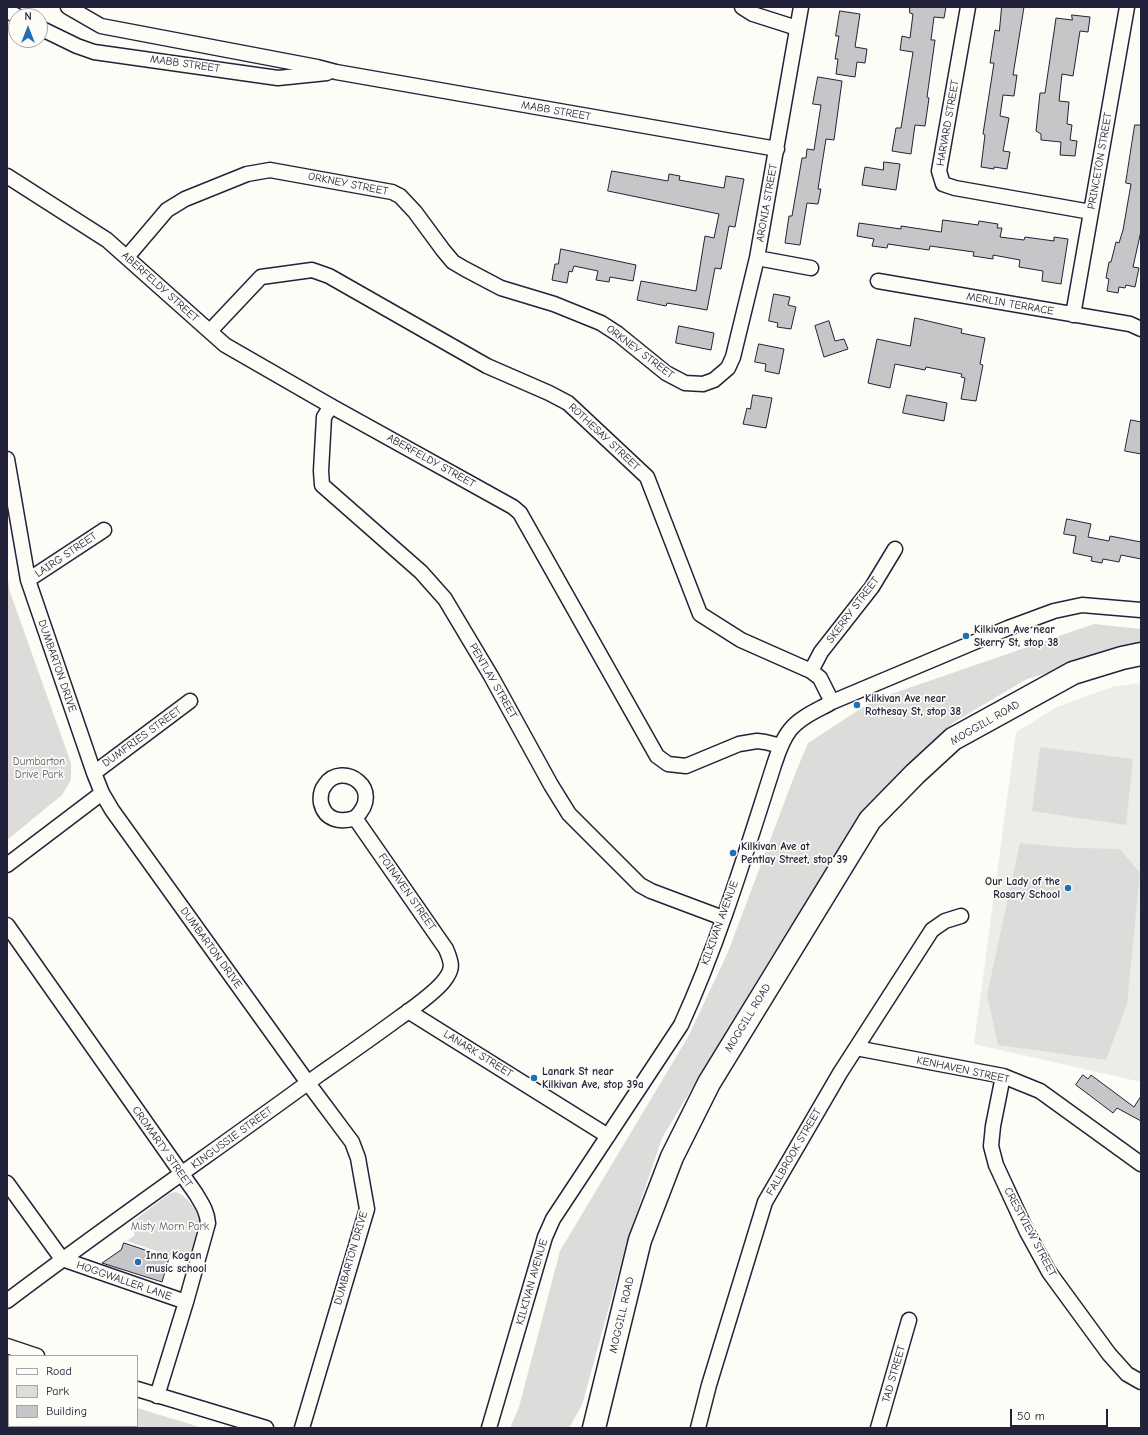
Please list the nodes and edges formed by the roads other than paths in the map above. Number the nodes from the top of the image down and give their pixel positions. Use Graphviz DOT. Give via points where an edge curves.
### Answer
graph roads {
  1 [pos="68,7"];
  2 [pos="742,7"];
  3 [pos="801,7"];
  4 [pos="968,7"];
  5 [pos="1127,7"];
  6 [pos="797,28"];
  7 [pos="48,32"];
  8 [pos="336,72"];
  9 [pos="776,149"];
  10 [pos="7,176"];
  11 [pos="1091,212"];
  12 [pos="127,257"];
  13 [pos="757,258"];
  14 [pos="811,268"];
  15 [pos="878,280"];
  16 [pos="1073,315"];
  17 [pos="1141,329"];
  18 [pos="210,331"];
  19 [pos="703,384"];
  20 [pos="331,406"];
  21 [pos="7,459"];
  22 [pos="104,530"];
  23 [pos="895,549"];
  24 [pos="28,580"];
  25 [pos="1141,610"];
  26 [pos="1141,654"];
  27 [pos="1141,665"];
  28 [pos="811,670"];
  29 [pos="1027,699"];
  30 [pos="190,702"];
  31 [pos="832,702"];
  32 [pos="781,746"];
  33 [pos="94,773"];
  34 [pos="102,793"];
  35 [pos="355,818"];
  36 [pos="7,865"];
  37 [pos="961,916"];
  38 [pos="723,918"];
  39 [pos="7,925"];
  40 [pos="451,970"];
  41 [pos="408,1011"];
  42 [pos="856,1048"];
  43 [pos="1003,1076"];
  44 [pos="308,1083"];
  45 [pos="608,1136"];
  46 [pos="1141,1164"];
  47 [pos="181,1174"];
  48 [pos="7,1183"];
  49 [pos="62,1259"];
  50 [pos="7,1301"];
  51 [pos="186,1302"];
  52 [pos="909,1320"];
  53 [pos="7,1346"];
  54 [pos="34,1355"];
  55 [pos="1141,1382"];
  56 [pos="138,1389"];
  57 [pos="156,1396"];
  58 [pos="594,1425"];
  59 [pos="266,1428"];
  60 [pos="302,1428"];
  61 [pos="489,1428"];
  62 [pos="698,1428"];
  63 [pos="878,1428"];
  1 -- 8 [label="street, MABB STREET" via="101,26"];
  2 -- 6 [label="street" via="753,14"];
  3 -- 6 [label="street, ARONIA STREET"];
  4 -- 11 [label="street, HARVARD STREET" via="939,171 943,184"];
  5 -- 11 [label="street, PRINCETON STREET"];
  6 -- 9 [label="street, ARONIA STREET"];
  7 -- 8 [label="street, MABB STREET" via="94,52 278,78"];
  8 -- 9 [label="street, MABB STREET"];
  9 -- 13 [label="street, ARONIA STREET"];
  10 -- 12 [label="street, ABERFELDY STREET" via="107,240"];
  11 -- 16 [label="street, PRINCETON STREET"];
  12 -- 18 [label="street, ABERFELDY STREET"];
  12 -- 19 [label="street, ORKNEY STREET" via="167,210 196,194 259,171 270,170 392,192 400,196 415,212 453,262 501,288 554,304 601,323 666,373 685,383"];
  13 -- 14 [label="street"];
  13 -- 19 [label="street, ARONIA STREET" via="733,357 722,374"];
  15 -- 16 [label="street, MERLIN TERRACE"];
  16 -- 17 [label="street, MERLIN TERRACE" via="1130,324"];
  18 -- 20 [label="street, ABERFELDY STREET" via="225,345"];
  18 -- 28 [label="street, ROTHESAY STREET" via="261,277 312,270 329,276 487,366 568,403 647,477 700,614 741,640"];
  20 -- 32 [label="street, ABERFELDY STREET" via="520,513 657,756 668,764 686,766 739,744 757,741"];
  20 -- 38 [label="street, PENTLAY STREET" via="324,417 322,485 421,572 445,599 569,814 640,885"];
  21 -- 24 [label="street, DUMBARTON DRIVE"];
  22 -- 24 [label="street, LAIRG STREET"];
  23 -- 28 [label="street, SKERRY STREET" via="872,587 821,652"];
  24 -- 33 [label="street, DUMBARTON DRIVE"];
  25 -- 31 [label="street, KILKIVAN AVENUE" via="1082,605 1054,611 1002,630"];
  26 -- 29 [label="main road, MOGGILL ROAD" via="1073,673"];
  27 -- 29 [label="main road, MOGGILL ROAD"];
  28 -- 31 [label="street, ROTHESAY STREET" via="820,678"];
  29 -- 58 [label="main road, MOGGILL ROAD" via="953,739 870,820 709,1083 672,1157 640,1240"];
  30 -- 33 [label="street, DUMFRIES STREET"];
  31 -- 32 [label="street, KILKIVAN AVENUE" via="796,724"];
  32 -- 38 [label="street, KILKIVAN AVENUE"];
  33 -- 34 [label="street, DUMBARTON DRIVE"];
  34 -- 36 [label="street"];
  34 -- 44 [label="street, DUMBARTON DRIVE"];
  35 -- 40 [label="street, FOINAVEN STREET" via="446,949"];
  37 -- 42 [label="street, FALLBROOK STREET" via="945,921 932,930"];
  38 -- 45 [label="street, KILKIVAN AVENUE" via="681,1025"];
  39 -- 47 [label="street, CROMARTY STREET"];
  40 -- 41 [label="street, KINGUSSIE STREET" via="443,982"];
  41 -- 44 [label="street, KINGUSSIE STREET"];
  41 -- 45 [label="street, LANARK STREET"];
  42 -- 43 [label="street, KENHAVEN STREET"];
  42 -- 62 [label="street, FALLBROOK STREET" via="765,1202"];
  43 -- 46 [label="street, KENHAVEN STREET" via="1040,1091"];
  43 -- 55 [label="street, CRESTVIEW STREET" via="991,1146 996,1165 1049,1272 1109,1354 1127,1374"];
  44 -- 47 [label="street, KINGUSSIE STREET"];
  44 -- 60 [label="street, DUMBARTON DRIVE" via="352,1142 358,1158 367,1209"];
  45 -- 61 [label="street, KILKIVAN AVENUE" via="544,1237"];
  47 -- 49 [label="street, KINGUSSIE STREET"];
  47 -- 51 [label="street, CROMARTY STREET" via="205,1208 208,1223"];
  48 -- 49 [label="street"];
  49 -- 50 [label="street, KINGUSSIE STREET"];
  49 -- 51 [label="street, HOGGWALLER LANE"];
  51 -- 57 [label="street, CROMARTY STREET"];
  52 -- 63 [label="street, TAD STREET"];
  53 -- 54 [label="street"];
  56 -- 57 [label="street"];
  57 -- 59 [label="street"];
}
